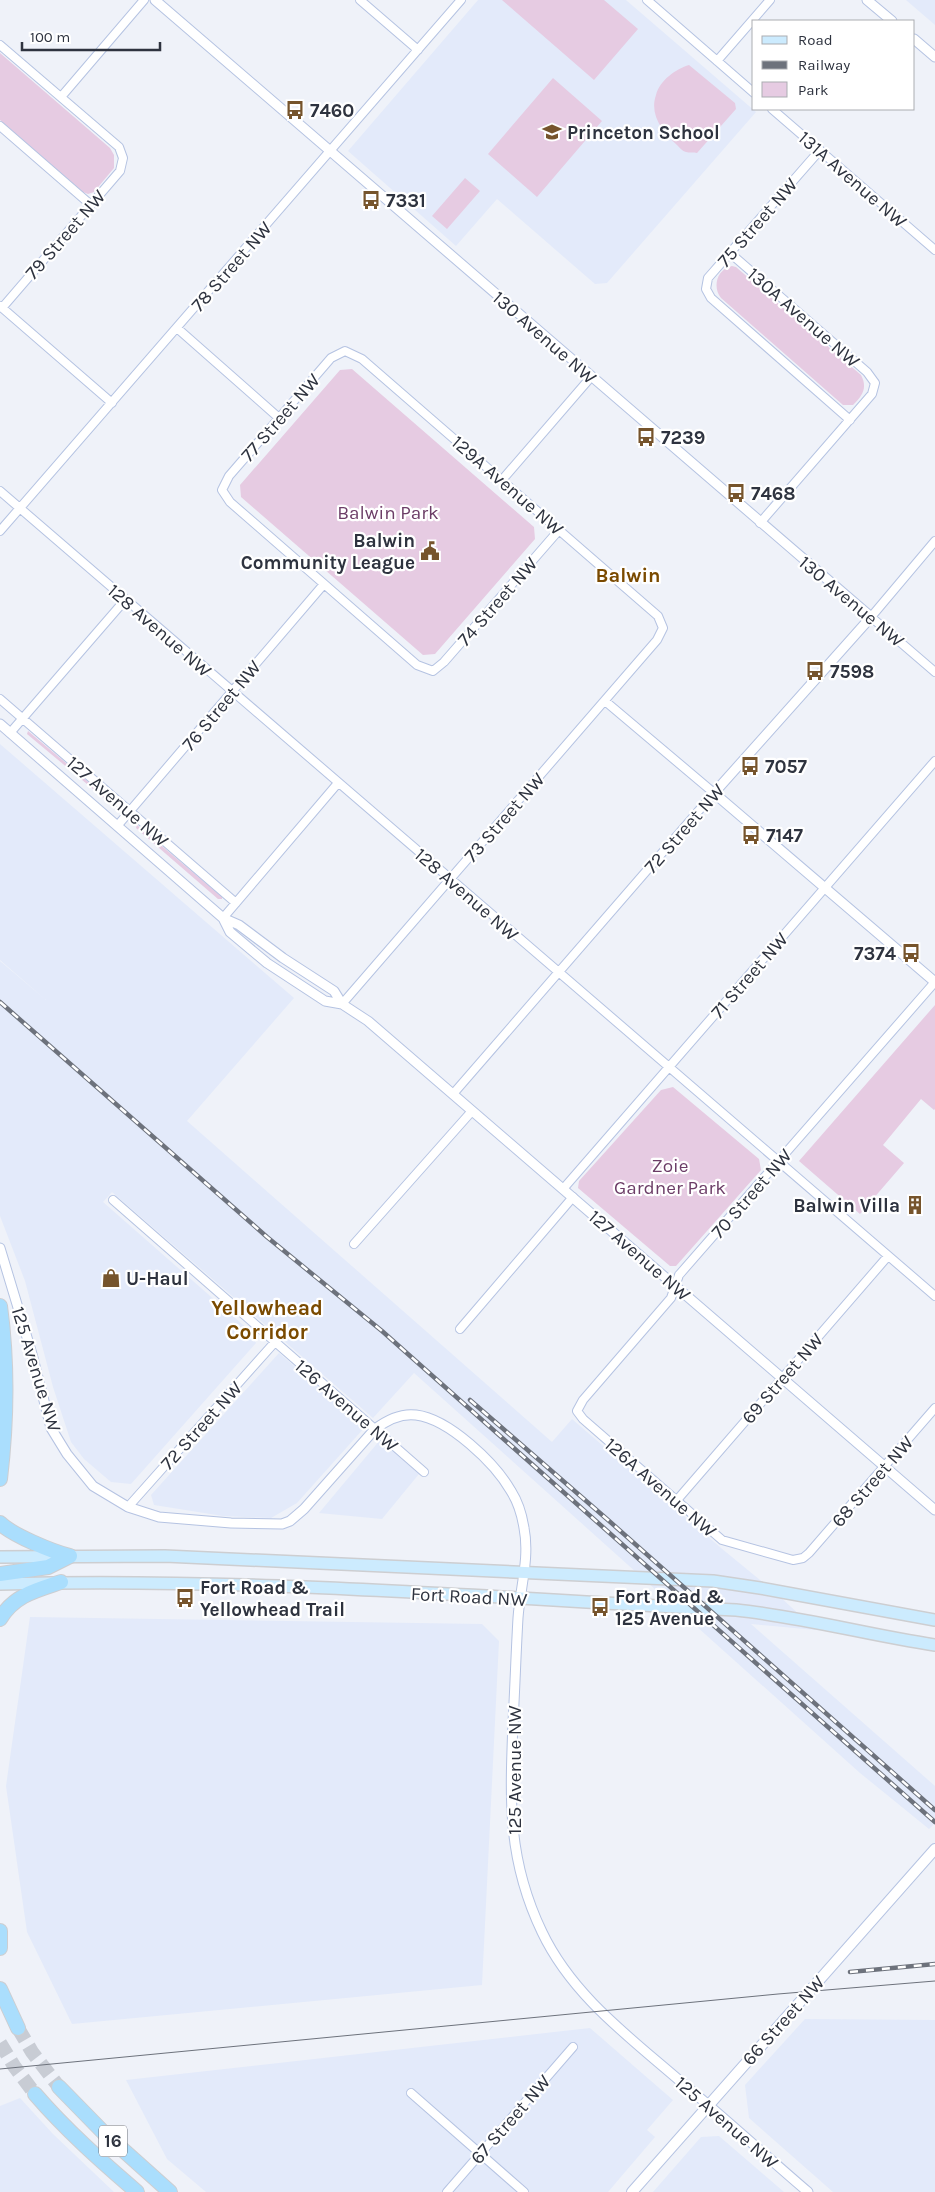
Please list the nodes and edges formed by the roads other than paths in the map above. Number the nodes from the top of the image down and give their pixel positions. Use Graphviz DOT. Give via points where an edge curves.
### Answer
graph roads {
  1 [pos="144,0"];
  2 [pos="156,0"];
  3 [pos="360,0"];
  4 [pos="461,0"];
  5 [pos="647,0"];
  6 [pos="770,0"];
  7 [pos="868,0"];
  8 [pos="753,20"];
  9 [pos="891,20"];
  10 [pos="752,21"];
  11 [pos="915,40"];
  12 [pos="0,45"];
  13 [pos="418,50"];
  14 [pos="935,57"];
  15 [pos="717,61"];
  16 [pos="752,91"];
  17 [pos="61,96"];
  18 [pos="773,110"];
  19 [pos="0,126"];
  20 [pos="820,150"];
  21 [pos="330,151"];
  22 [pos="91,205"];
  23 [pos="935,250"];
  24 [pos="730,253"];
  25 [pos="1,307"];
  26 [pos="177,328"];
  27 [pos="345,351"];
  28 [pos="591,377"];
  29 [pos="112,403"];
  30 [pos="280,418"];
  31 [pos="850,420"];
  32 [pos="502,480"];
  33 [pos="0,491"];
  34 [pos="20,508"];
  35 [pos="760,522"];
  36 [pos="559,530"];
  37 [pos="0,531"];
  38 [pos="935,541"];
  39 [pos="324,584"];
  40 [pos="125,600"];
  41 [pos="871,617"];
  42 [pos="663,628"];
  43 [pos="935,672"];
  44 [pos="231,692"];
  45 [pos="0,699"];
  46 [pos="605,701"];
  47 [pos="22,718"];
  48 [pos="0,724"];
  49 [pos="10,733"];
  50 [pos="935,761"];
  51 [pos="338,783"];
  52 [pos="714,793"];
  53 [pos="130,811"];
  54 [pos="118,826"];
  55 [pos="449,879"];
  56 [pos="824,887"];
  57 [pos="236,903"];
  58 [pos="223,918"];
  59 [pos="558,973"];
  60 [pos="935,982"];
  61 [pos="342,1004"];
  62 [pos="669,1068"];
  63 [pos="453,1094"];
  64 [pos="472,1111"];
  65 [pos="778,1162"];
  66 [pos="563,1189"];
  67 [pos="573,1197"];
  68 [pos="113,1200"];
  69 [pos="354,1244"];
  70 [pos="0,1248"];
  71 [pos="888,1256"];
  72 [pos="676,1286"];
  73 [pos="935,1296"];
  74 [pos="0,1306"];
  75 [pos="460,1329"];
  76 [pos="275,1342"];
  77 [pos="782,1378"];
  78 [pos="935,1408"];
  79 [pos="577,1411"];
  80 [pos="375,1429"];
  81 [pos="884,1467"];
  82 [pos="424,1472"];
  83 [pos="0,1479"];
  84 [pos="677,1500"];
  85 [pos="128,1508"];
  86 [pos="935,1510"];
  87 [pos="0,1523"];
  88 [pos="809,1553"];
  89 [pos="0,1556"];
  90 [pos="70,1556"];
  91 [pos="524,1573"];
  92 [pos="0,1574"];
  93 [pos="61,1582"];
  94 [pos="0,1584"];
  95 [pos="520,1599"];
  96 [pos="0,1619"];
  97 [pos="935,1620"];
  98 [pos="935,1645"];
  99 [pos="935,1849"];
  100 [pos="0,1931"];
  101 [pos="0,1948"];
  102 [pos="0,1989"];
  103 [pos="18,2028"];
  104 [pos="573,2047"];
  105 [pos="59,2087"];
  106 [pos="411,2093"];
  107 [pos="36,2094"];
  108 [pos="708,2105"];
  109 [pos="480,2154"];
  110 [pos="137,2192"];
  111 [pos="170,2192"];
  112 [pos="447,2192"];
  113 [pos="524,2192"];
  114 [pos="632,2192"];
  115 [pos="808,2192"];
  1 -- 17 [label="street"];
  2 -- 21 [label="street, 130 Avenue NW"];
  3 -- 13 [label="street"];
  4 -- 13 [label="street, 78 Street NW"];
  5 -- 15 [label="street"];
  6 -- 8 [label="street"];
  7 -- 9 [label="street"];
  10 -- 15 [label="street"];
  11 -- 14 [label="street"];
  12 -- 17 [label="street"];
  13 -- 21 [label="street, 78 Street NW"];
  15 -- 16 [label="street"];
  17 -- 22 [label="street, 79 Street NW" via="119,147 123,158 120,171"];
  18 -- 20 [label="street, 131A Avenue NW"];
  19 -- 22 [label="street"];
  20 -- 23 [label="street, 131A Avenue NW"];
  20 -- 24 [label="street, 75 Street NW"];
  21 -- 26 [label="street, 78 Street NW"];
  21 -- 28 [label="street, 130 Avenue NW"];
  22 -- 25 [label="street, 79 Street NW"];
  24 -- 31 [label="street, 75 Street NW" via="708,278 706,289 711,298"];
  24 -- 31 [label="street, 130A Avenue NW" via="867,372 875,383 872,394"];
  25 -- 29 [label="street"];
  26 -- 29 [label="street, 78 Street NW"];
  26 -- 30 [label="street"];
  27 -- 30 [label="street, 77 Street NW" via="331,358"];
  27 -- 32 [label="street, 129A Avenue NW" via="362,360"];
  28 -- 32 [label="street"];
  28 -- 35 [label="street, 130 Avenue NW"];
  29 -- 34 [label="street, 78 Street NW"];
  30 -- 39 [label="street, 77 Street NW" via="229,476 222,490 230,502"];
  31 -- 35 [label="street"];
  32 -- 36 [label="street, 129A Avenue NW"];
  33 -- 34 [label="street, 128 Avenue NW"];
  34 -- 37 [label="street, 78 Street NW"];
  34 -- 40 [label="street, 128 Avenue NW"];
  35 -- 41 [label="street, 130 Avenue NW"];
  36 -- 39 [label="street, 74 Street NW" via="433,671 417,665"];
  36 -- 42 [label="street, 129A Avenue NW" via="658,616"];
  38 -- 41 [label="street, 72 Street NW"];
  39 -- 44 [label="street, 76 Street NW"];
  40 -- 44 [label="street, 128 Avenue NW"];
  40 -- 47 [label="street"];
  41 -- 43 [label="street, 130 Avenue NW"];
  41 -- 52 [label="street, 72 Street NW"];
  42 -- 46 [label="street, 73 Street NW" via="657,640"];
  44 -- 51 [label="street, 128 Avenue NW"];
  44 -- 53 [label="street, 76 Street NW"];
  45 -- 47 [label="street, 127 Avenue NW"];
  46 -- 52 [label="street"];
  46 -- 55 [label="street, 73 Street NW"];
  47 -- 49 [label="street"];
  47 -- 53 [label="street, 127 Avenue NW"];
  48 -- 49 [label="street, 127 Avenue NW"];
  49 -- 54 [label="street, 127 Avenue NW"];
  50 -- 56 [label="street, 71 Street NW"];
  51 -- 55 [label="street, 128 Avenue NW"];
  51 -- 57 [label="street"];
  52 -- 56 [label="street"];
  52 -- 59 [label="street, 72 Street NW"];
  53 -- 54 [label="street, 76 Street NW"];
  53 -- 57 [label="street, 127 Avenue NW"];
  54 -- 58 [label="street, 127 Avenue NW"];
  55 -- 59 [label="street, 128 Avenue NW"];
  55 -- 61 [label="street, 73 Street NW"];
  56 -- 60 [label="street"];
  56 -- 62 [label="street, 71 Street NW"];
  57 -- 58 [label="street"];
  58 -- 61 [label="street, 127 Avenue NW" via="239,925 334,991"];
  58 -- 61 [label="street, 127 Avenue NW" via="230,932 267,963 324,1001"];
  59 -- 62 [label="street, 128 Avenue NW"];
  59 -- 63 [label="street, 72 Street NW"];
  60 -- 65 [label="street, 70 Street NW"];
  61 -- 63 [label="street, 127 Avenue NW"];
  62 -- 65 [label="street, 128 Avenue NW"];
  62 -- 66 [label="street, 71 Street NW"];
  63 -- 64 [label="street, 127 Avenue NW"];
  64 -- 66 [label="street, 127 Avenue NW"];
  64 -- 69 [label="street"];
  65 -- 71 [label="street, 128 Avenue NW"];
  65 -- 72 [label="street, 70 Street NW" via="679,1274"];
  66 -- 67 [label="street, 127 Avenue NW"];
  67 -- 72 [label="street, 127 Avenue NW"];
  67 -- 75 [label="street"];
  68 -- 76 [label="street, 126 Avenue NW"];
  70 -- 85 [label="street, 125 Avenue NW" via="32,1351 51,1428 93,1486"];
  71 -- 73 [label="street, 128 Avenue NW"];
  71 -- 77 [label="street, 69 Street NW"];
  72 -- 77 [label="street, 127 Avenue NW"];
  72 -- 79 [label="street, 70 Street NW" via="671,1298"];
  74 -- 83 [label="highway" via="7,1398"];
  76 -- 80 [label="street, 126 Avenue NW"];
  76 -- 85 [label="street, 72 Street NW"];
  77 -- 81 [label="street, 127 Avenue NW"];
  77 -- 84 [label="street, 69 Street NW"];
  78 -- 81 [label="street, 68 Street NW"];
  79 -- 84 [label="street, 126A Avenue NW"];
  80 -- 82 [label="street, 126 Avenue NW"];
  80 -- 85 [label="street, 125 Avenue NW" via="304,1509 282,1524 159,1517"];
  80 -- 91 [label="street, 125 Avenue NW" via="388,1420 406,1415 430,1418 452,1429 490,1464 512,1491 521,1512 526,1541"];
  81 -- 86 [label="street, 127 Avenue NW"];
  81 -- 88 [label="street, 68 Street NW"];
  84 -- 88 [label="street, 126A Avenue NW" via="722,1540 793,1560"];
  87 -- 90 [label="highway" via="49,1549"];
  89 -- 90 [label="main road, Fort Road NW"];
  90 -- 91 [label="main road, Fort Road NW" via="183,1556"];
  90 -- 92 [label="highway" via="48,1567"];
  91 -- 95 [label="street, 125 Avenue NW"];
  91 -- 97 [label="main road, Fort Road NW" via="719,1582"];
  93 -- 94 [label="main road, Fort Road NW"];
  93 -- 95 [label="main road, Fort Road NW" via="266,1585"];
  93 -- 96 [label="highway" via="22,1596 8,1607"];
  95 -- 98 [label="main road, Fort Road NW" via="752,1611"];
  95 -- 108 [label="street, 125 Avenue NW" via="511,1812 515,1856 530,1905 558,1962 594,2005"];
  99 -- 108 [label="main road, 66 Street NW"];
  100 -- 101 [label="highway"];
  102 -- 103 [label="highway"];
  104 -- 109 [label="street, 67 Street NW"];
  105 -- 111 [label="highway, 16" via="74,2105"];
  106 -- 109 [label="street"];
  107 -- 110 [label="highway, 16" via="59,2121"];
  108 -- 114 [label="main road, 66 Street NW"];
  108 -- 115 [label="street, 125 Avenue NW"];
  109 -- 112 [label="street, 67 Street NW"];
  109 -- 113 [label="street"];
}
